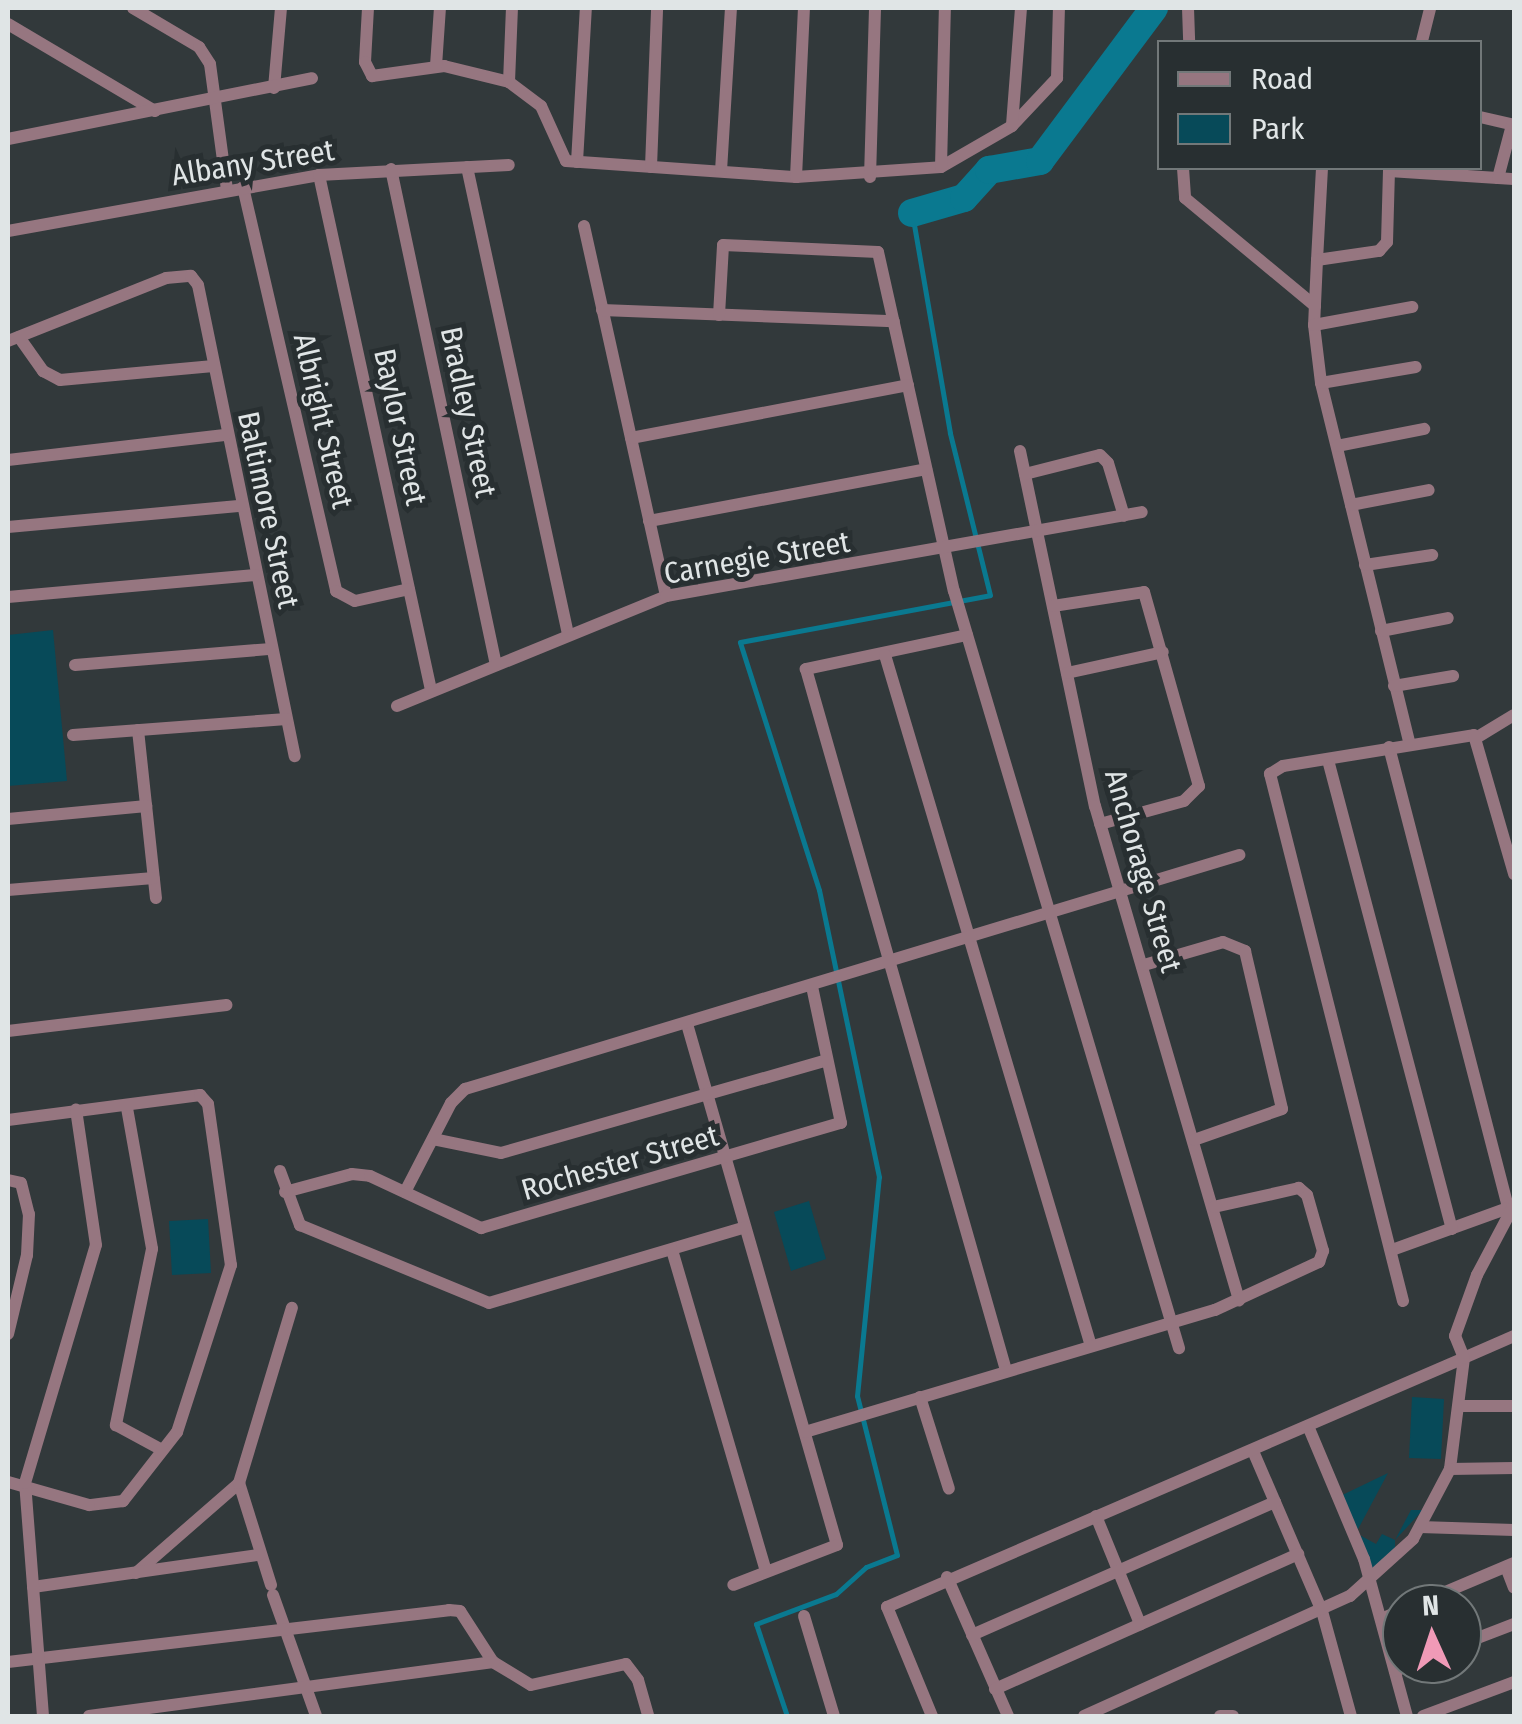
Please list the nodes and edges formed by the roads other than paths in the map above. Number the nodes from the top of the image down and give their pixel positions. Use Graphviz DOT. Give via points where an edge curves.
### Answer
graph roads {
  1 [pos="132,8"];
  2 [pos="281,8"];
  3 [pos="368,8"];
  4 [pos="440,8"];
  5 [pos="512,8"];
  6 [pos="586,8"];
  7 [pos="657,8"];
  8 [pos="731,8"];
  9 [pos="804,8"];
  10 [pos="876,8"];
  11 [pos="945,8"];
  12 [pos="1021,8"];
  13 [pos="1059,8"];
  14 [pos="1188,8"];
  15 [pos="1430,8"];
  16 [pos="8,24"];
  17 [pos="1189,40"];
  18 [pos="1422,40"];
  19 [pos="436,66"];
  20 [pos="312,78"];
  21 [pos="509,82"];
  22 [pos="274,88"];
  23 [pos="214,99"];
  24 [pos="155,110"];
  25 [pos="1482,117"];
  26 [pos="1514,125"];
  27 [pos="1012,126"];
  28 [pos="8,139"];
  29 [pos="577,162"];
  30 [pos="509,166"];
  31 [pos="466,167"];
  32 [pos="650,167"];
  33 [pos="941,167"];
  34 [pos="391,170"];
  35 [pos="1183,170"];
  36 [pos="1322,170"];
  37 [pos="1389,170"];
  38 [pos="721,171"];
  39 [pos="320,174"];
  40 [pos="796,177"];
  41 [pos="870,177"];
  42 [pos="1498,178"];
  43 [pos="1514,180"];
  44 [pos="243,187"];
  45 [pos="227,190"];
  46 [pos="584,226"];
  47 [pos="8,231"];
  48 [pos="1317,260"];
  49 [pos="1315,306"];
  50 [pos="1412,307"];
  51 [pos="602,310"];
  52 [pos="719,315"];
  53 [pos="894,321"];
  54 [pos="1314,326"];
  55 [pos="13,339"];
  56 [pos="213,366"];
  57 [pos="1416,368"];
  58 [pos="1321,383"];
  59 [pos="908,385"];
  60 [pos="1424,429"];
  61 [pos="225,436"];
  62 [pos="630,438"];
  63 [pos="1337,446"];
  64 [pos="1020,451"];
  65 [pos="8,460"];
  66 [pos="926,469"];
  67 [pos="1025,474"];
  68 [pos="1429,490"];
  69 [pos="1351,505"];
  70 [pos="240,506"];
  71 [pos="1142,512"];
  72 [pos="1124,516"];
  73 [pos="649,521"];
  74 [pos="8,527"];
  75 [pos="1038,535"];
  76 [pos="944,551"];
  77 [pos="1432,554"];
  78 [pos="1365,565"];
  79 [pos="255,575"];
  80 [pos="409,589"];
  81 [pos="666,596"];
  82 [pos="8,597"];
  83 [pos="1053,606"];
  84 [pos="1448,618"];
  85 [pos="1381,630"];
  86 [pos="568,634"];
  87 [pos="967,635"];
  88 [pos="272,649"];
  89 [pos="1163,652"];
  90 [pos="885,654"];
  91 [pos="75,665"];
  92 [pos="496,665"];
  93 [pos="1067,673"];
  94 [pos="1453,676"];
  95 [pos="1394,686"];
  96 [pos="430,690"];
  97 [pos="396,706"];
  98 [pos="1514,715"];
  99 [pos="286,718"];
  100 [pos="138,730"];
  101 [pos="73,735"];
  102 [pos="1476,738"];
  103 [pos="1410,742"];
  104 [pos="1389,747"];
  105 [pos="294,756"];
  106 [pos="1328,760"];
  107 [pos="146,806"];
  108 [pos="8,819"];
  109 [pos="1100,824"];
  110 [pos="1239,855"];
  111 [pos="1514,874"];
  112 [pos="154,878"];
  113 [pos="8,890"];
  114 [pos="1121,892"];
  115 [pos="156,898"];
  116 [pos="1050,914"];
  117 [pos="969,940"];
  118 [pos="890,965"];
  119 [pos="1144,966"];
  120 [pos="812,988"];
  121 [pos="226,1005"];
  122 [pos="687,1024"];
  123 [pos="8,1031"];
  124 [pos="827,1060"];
  125 [pos="707,1094"];
  126 [pos="127,1108"];
  127 [pos="76,1109"];
  128 [pos="8,1120"];
  129 [pos="433,1139"];
  130 [pos="1194,1140"];
  131 [pos="726,1160"];
  132 [pos="280,1171"];
  133 [pos="8,1180"];
  134 [pos="286,1192"];
  135 [pos="404,1192"];
  136 [pos="1511,1206"];
  137 [pos="1214,1207"];
  138 [pos="746,1227"];
  139 [pos="1452,1229"];
  140 [pos="672,1250"];
  141 [pos="1392,1250"];
  142 [pos="1239,1300"];
  143 [pos="1403,1301"];
  144 [pos="292,1308"];
  145 [pos="1172,1322"];
  146 [pos="8,1334"];
  147 [pos="1514,1336"];
  148 [pos="1091,1346"];
  149 [pos="1514,1347"];
  150 [pos="1179,1348"];
  151 [pos="1488,1348"];
  152 [pos="1464,1358"];
  153 [pos="1006,1370"];
  154 [pos="920,1398"];
  155 [pos="1462,1406"];
  156 [pos="1514,1406"];
  157 [pos="1308,1426"];
  158 [pos="805,1432"];
  159 [pos="162,1450"];
  160 [pos="1253,1451"];
  161 [pos="1514,1468"];
  162 [pos="1450,1469"];
  163 [pos="8,1482"];
  164 [pos="25,1483"];
  165 [pos="240,1484"];
  166 [pos="949,1489"];
  167 [pos="1275,1502"];
  168 [pos="1096,1516"];
  169 [pos="1420,1527"];
  170 [pos="1514,1530"];
  171 [pos="1298,1554"];
  172 [pos="259,1555"];
  173 [pos="1510,1565"];
  174 [pos="1120,1570"];
  175 [pos="136,1572"];
  176 [pos="766,1572"];
  177 [pos="947,1578"];
  178 [pos="1370,1581"];
  179 [pos="1465,1584"];
  180 [pos="733,1586"];
  181 [pos="33,1587"];
  182 [pos="1514,1588"];
  183 [pos="1322,1611"];
  184 [pos="804,1616"];
  185 [pos="1380,1619"];
  186 [pos="1140,1624"];
  187 [pos="1514,1624"];
  188 [pos="287,1626"];
  189 [pos="1382,1626"];
  190 [pos="972,1635"];
  191 [pos="1482,1636"];
  192 [pos="38,1657"];
  193 [pos="8,1662"];
  194 [pos="493,1662"];
  195 [pos="1514,1682"];
  196 [pos="1398,1684"];
  197 [pos="303,1686"];
  198 [pos="996,1689"];
  199 [pos="43,1716"];
  200 [pos="89,1716"];
  201 [pos="316,1716"];
  202 [pos="648,1716"];
  203 [pos="834,1716"];
  204 [pos="932,1716"];
  205 [pos="1008,1716"];
  206 [pos="1084,1716"];
  207 [pos="1220,1716"];
  208 [pos="1233,1716"];
  209 [pos="1351,1716"];
  210 [pos="1407,1716"];
  211 [pos="1423,1716"];
  1 -- 23 [label="street" via="199,47 214,78"];
  2 -- 22 [label="street"];
  3 -- 19 [label="street" via="365,62 372,76"];
  4 -- 19 [label="street"];
  5 -- 21 [label="street"];
  6 -- 29 [label="street"];
  7 -- 32 [label="street"];
  8 -- 38 [label="street"];
  9 -- 40 [label="street"];
  10 -- 41 [label="street"];
  11 -- 33 [label="street"];
  12 -- 27 [label="street"];
  13 -- 27 [label="street" via="1056,78"];
  14 -- 17 [label="street"];
  15 -- 18 [label="street"];
  16 -- 24 [label="street"];
  19 -- 21 [label="street"];
  20 -- 22 [label="street"];
  21 -- 29 [label="street" via="541,106 558,149 566,161"];
  22 -- 23 [label="street"];
  23 -- 24 [label="street"];
  23 -- 45 [label="street"];
  24 -- 28 [label="street"];
  25 -- 26 [label="street"];
  26 -- 42 [label="street"];
  27 -- 33 [label="street"];
  29 -- 32 [label="street"];
  30 -- 31 [label="street, Albany Street"];
  31 -- 34 [label="street, Albany Street"];
  31 -- 86 [label="street"];
  32 -- 38 [label="street"];
  33 -- 41 [label="street"];
  34 -- 39 [label="street, Albany Street"];
  34 -- 92 [label="street, Bradley Street"];
  35 -- 49 [label="street" via="1185,198"];
  36 -- 48 [label="street"];
  37 -- 42 [label="street"];
  37 -- 48 [label="street" via="1385,247"];
  38 -- 40 [label="street"];
  39 -- 44 [label="street, Albany Street"];
  39 -- 80 [label="street, Baylor Street"];
  40 -- 41 [label="street"];
  42 -- 43 [label="street"];
  44 -- 45 [label="street, Albany Street"];
  44 -- 80 [label="street, Albright Street" via="336,591 355,600"];
  45 -- 47 [label="street, Albany Street"];
  46 -- 51 [label="street"];
  48 -- 49 [label="street"];
  49 -- 54 [label="street"];
  50 -- 54 [label="street"];
  51 -- 52 [label="street"];
  51 -- 62 [label="street"];
  52 -- 53 [label="street"];
  52 -- 53 [label="street" via="723,245 878,252"];
  53 -- 59 [label="street"];
  54 -- 58 [label="street"];
  55 -- 56 [label="street" via="42,371 60,380"];
  55 -- 56 [label="street, Baltimore Street" via="166,278 191,276"];
  56 -- 61 [label="street, Baltimore Street"];
  57 -- 58 [label="street"];
  58 -- 63 [label="street"];
  59 -- 62 [label="street"];
  59 -- 66 [label="street"];
  60 -- 63 [label="street"];
  61 -- 65 [label="street"];
  61 -- 70 [label="street, Baltimore Street"];
  62 -- 73 [label="street"];
  63 -- 69 [label="street"];
  64 -- 67 [label="street, Anchorage Street"];
  66 -- 73 [label="street"];
  66 -- 76 [label="street"];
  67 -- 72 [label="street" via="1100,455"];
  67 -- 75 [label="street, Anchorage Street"];
  68 -- 69 [label="street"];
  69 -- 78 [label="street"];
  70 -- 74 [label="street"];
  70 -- 79 [label="street, Baltimore Street"];
  71 -- 72 [label="street, Carnegie Street"];
  72 -- 75 [label="street, Carnegie Street"];
  73 -- 81 [label="street"];
  75 -- 76 [label="street, Carnegie Street"];
  75 -- 83 [label="street, Anchorage Street"];
  76 -- 81 [label="street, Carnegie Street"];
  76 -- 87 [label="street"];
  77 -- 78 [label="street"];
  78 -- 85 [label="street"];
  79 -- 82 [label="street"];
  79 -- 88 [label="street, Baltimore Street"];
  80 -- 96 [label="street, Baylor Street"];
  81 -- 86 [label="street, Carnegie Street"];
  83 -- 89 [label="street" via="1144,592"];
  83 -- 93 [label="street, Anchorage Street"];
  84 -- 85 [label="street"];
  85 -- 95 [label="street"];
  86 -- 92 [label="street, Carnegie Street"];
  87 -- 90 [label="street"];
  87 -- 116 [label="street"];
  88 -- 91 [label="street"];
  88 -- 99 [label="street, Baltimore Street"];
  89 -- 93 [label="street"];
  89 -- 109 [label="street" via="1199,786 1184,801"];
  90 -- 117 [label="street"];
  90 -- 118 [label="street" via="806,670"];
  92 -- 96 [label="street, Carnegie Street"];
  93 -- 109 [label="street, Anchorage Street"];
  94 -- 95 [label="street"];
  95 -- 103 [label="street"];
  96 -- 97 [label="street, Carnegie Street"];
  98 -- 102 [label="street"];
  99 -- 100 [label="street"];
  99 -- 105 [label="street, Baltimore Street"];
  100 -- 101 [label="street"];
  100 -- 107 [label="street"];
  102 -- 103 [label="street"];
  102 -- 111 [label="street"];
  103 -- 104 [label="street"];
  104 -- 106 [label="street"];
  104 -- 136 [label="street"];
  106 -- 139 [label="street"];
  106 -- 141 [label="street" via="1282,766 1270,781"];
  107 -- 108 [label="street"];
  107 -- 112 [label="street"];
  109 -- 114 [label="street, Anchorage Street"];
  110 -- 114 [label="street"];
  112 -- 113 [label="street"];
  112 -- 115 [label="street"];
  114 -- 116 [label="street"];
  114 -- 119 [label="street, Anchorage Street"];
  116 -- 117 [label="street"];
  116 -- 145 [label="street"];
  117 -- 118 [label="street"];
  117 -- 148 [label="street"];
  118 -- 120 [label="street"];
  118 -- 153 [label="street"];
  119 -- 130 [label="street, Anchorage Street"];
  119 -- 130 [label="street" via="1223,942 1245,951 1282,1109"];
  120 -- 122 [label="street"];
  120 -- 124 [label="street, Rochester Street"];
  121 -- 123 [label="street"];
  122 -- 125 [label="street"];
  122 -- 129 [label="street" via="466,1089"];
  124 -- 125 [label="street"];
  124 -- 131 [label="street, Rochester Street" via="840,1123"];
  125 -- 129 [label="street" via="501,1153"];
  125 -- 131 [label="street"];
  126 -- 127 [label="street"];
  126 -- 159 [label="street" via="152,1249 116,1426"];
  126 -- 159 [label="street" via="187,1093 208,1104 231,1264 194,1386"];
  127 -- 128 [label="street"];
  127 -- 164 [label="street" via="96,1245"];
  129 -- 135 [label="street"];
  130 -- 137 [label="street, Anchorage Street"];
  131 -- 135 [label="street, Rochester Street" via="482,1228"];
  131 -- 138 [label="street"];
  132 -- 134 [label="street"];
  133 -- 146 [label="street" via="22,1183 28,1254"];
  134 -- 135 [label="street, Rochester Street" via="352,1174"];
  134 -- 140 [label="street" via="300,1225 489,1303"];
  136 -- 139 [label="street"];
  136 -- 152 [label="street" via="1455,1336"];
  137 -- 142 [label="street, Anchorage Street"];
  137 -- 142 [label="street" via="1299,1188 1307,1194 1323,1251 1309,1269"];
  138 -- 140 [label="street"];
  138 -- 158 [label="street"];
  139 -- 141 [label="street"];
  140 -- 176 [label="street"];
  141 -- 143 [label="street"];
  142 -- 145 [label="street"];
  144 -- 165 [label="street"];
  145 -- 148 [label="street"];
  145 -- 150 [label="street"];
  147 -- 151 [label="street"];
  148 -- 153 [label="street"];
  149 -- 151 [label="street"];
  151 -- 152 [label="street"];
  152 -- 155 [label="street"];
  152 -- 157 [label="street"];
  153 -- 154 [label="street"];
  154 -- 158 [label="street"];
  154 -- 166 [label="street"];
  155 -- 156 [label="street"];
  155 -- 162 [label="street"];
  157 -- 160 [label="street"];
  157 -- 178 [label="street"];
  158 -- 176 [label="street" via="837,1545"];
  159 -- 164 [label="street" via="123,1501 111,1506"];
  160 -- 167 [label="street"];
  160 -- 168 [label="street"];
  161 -- 162 [label="street"];
  162 -- 169 [label="street"];
  163 -- 164 [label="street"];
  164 -- 181 [label="street"];
  165 -- 172 [label="street"];
  165 -- 175 [label="street"];
  167 -- 171 [label="street"];
  167 -- 174 [label="street"];
  168 -- 174 [label="street"];
  168 -- 177 [label="street"];
  169 -- 170 [label="street"];
  169 -- 178 [label="street"];
  171 -- 183 [label="street"];
  171 -- 186 [label="street"];
  172 -- 175 [label="street"];
  172 -- 188 [label="street"];
  173 -- 179 [label="street"];
  173 -- 182 [label="street"];
  174 -- 186 [label="street"];
  174 -- 190 [label="street"];
  175 -- 181 [label="street"];
  176 -- 180 [label="street"];
  177 -- 190 [label="street"];
  177 -- 204 [label="street" via="887,1607"];
  178 -- 183 [label="street"];
  178 -- 185 [label="street"];
  181 -- 192 [label="street"];
  183 -- 206 [label="street"];
  183 -- 209 [label="street"];
  184 -- 203 [label="street"];
  185 -- 189 [label="street"];
  186 -- 198 [label="street"];
  187 -- 191 [label="street"];
  188 -- 192 [label="street"];
  188 -- 194 [label="street" via="460,1612"];
  188 -- 197 [label="street"];
  190 -- 198 [label="street"];
  192 -- 193 [label="street"];
  192 -- 199 [label="street"];
  194 -- 197 [label="street"];
  194 -- 202 [label="street" via="513,1678 551,1686 626,1664"];
  195 -- 211 [label="street"];
  196 -- 210 [label="street"];
  197 -- 200 [label="street"];
  197 -- 201 [label="street"];
  198 -- 205 [label="street"];
  207 -- 208 [label="street"];
}
